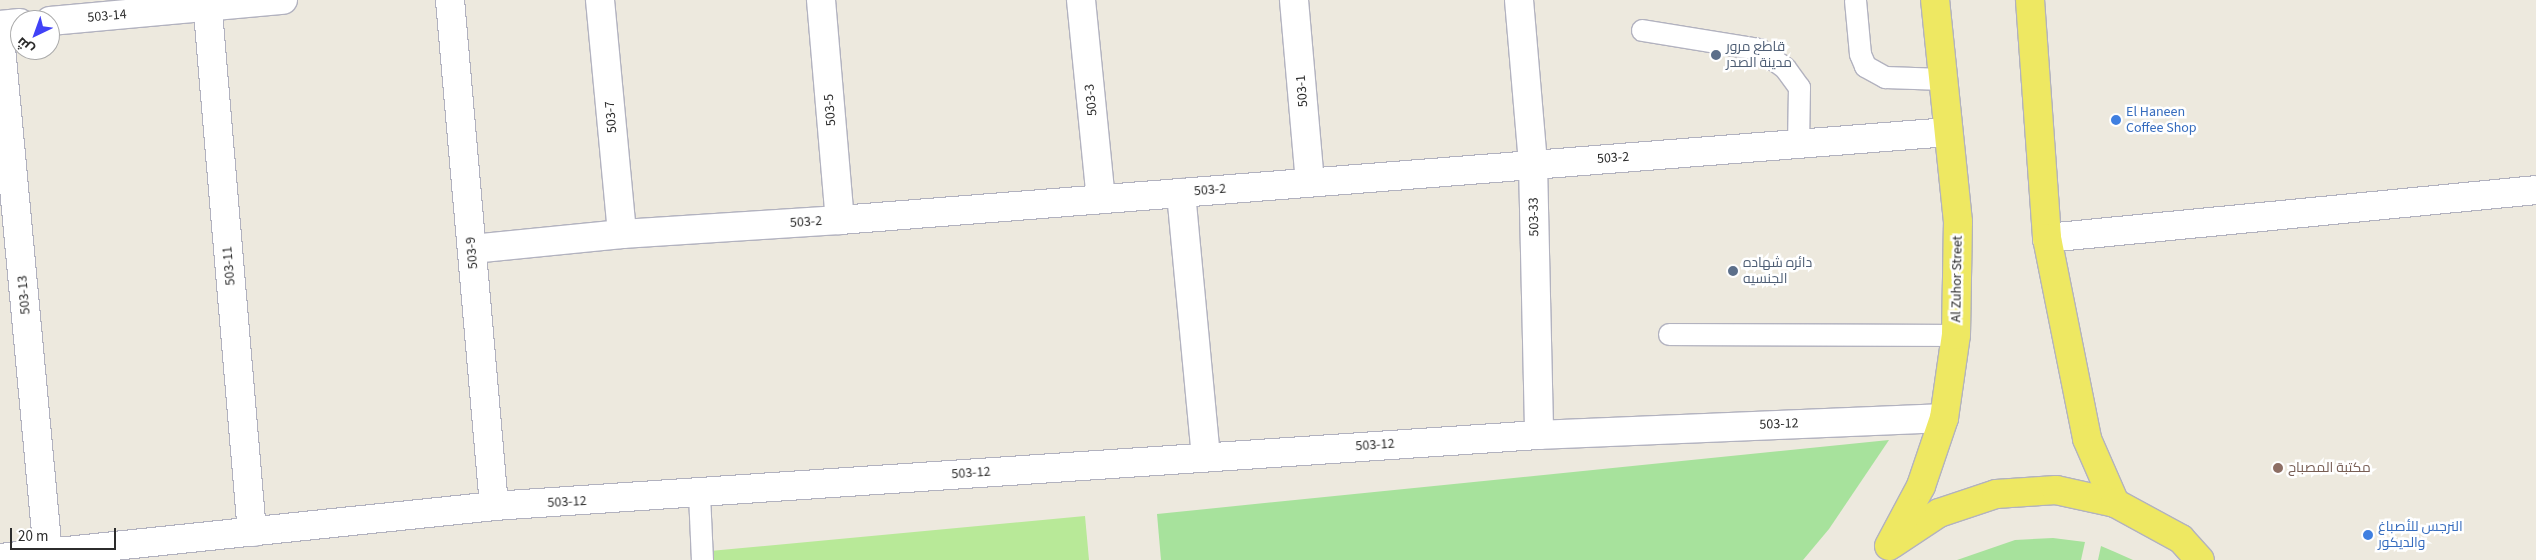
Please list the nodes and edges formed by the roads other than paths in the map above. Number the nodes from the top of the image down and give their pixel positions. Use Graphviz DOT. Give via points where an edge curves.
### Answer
graph roads {
  1 [pos="283,0"];
  2 [pos="450,0"];
  3 [pos="600,0"];
  4 [pos="821,0"];
  5 [pos="1081,0"];
  6 [pos="1294,0"];
  7 [pos="1519,0"];
  8 [pos="1855,0"];
  9 [pos="1935,0"];
  10 [pos="2030,0"];
  11 [pos="207,4"];
  12 [pos="60,20"];
  13 [pos="1642,30"];
  14 [pos="0,37"];
  15 [pos="1943,79"];
  16 [pos="1948,132"];
  17 [pos="1798,144"];
  18 [pos="1533,164"];
  19 [pos="1310,182"];
  20 [pos="2536,190"];
  21 [pos="1181,193"];
  22 [pos="1101,199"];
  23 [pos="840,220"];
  24 [pos="622,234"];
  25 [pos="2047,238"];
  26 [pos="472,249"];
  27 [pos="1669,334"];
  28 [pos="1956,335"];
  29 [pos="1944,418"];
  30 [pos="1538,435"];
  31 [pos="1206,456"];
  32 [pos="699,494"];
  33 [pos="2115,503"];
  34 [pos="494,506"];
  35 [pos="252,532"];
  36 [pos="1883,553"];
  37 [pos="63,555"];
  38 [pos="0,558"];
  39 [pos="702,560"];
  40 [pos="2200,560"];
  1 -- 11 [label="street, 503-14"];
  2 -- 26 [label="street, 503-9"];
  3 -- 24 [label="street, 503-7"];
  4 -- 23 [label="street, 503-5"];
  5 -- 22 [label="street, 503-3"];
  6 -- 19 [label="street, 503-1"];
  7 -- 18 [label="street, 503-33"];
  8 -- 15 [label="lane" via="1860,54 1865,66 1884,78"];
  9 -- 15 [label="main road, Al Zuhor Street"];
  10 -- 25 [label="main road"];
  11 -- 12 [label="street, 503-14"];
  11 -- 35 [label="street, 503-11"];
  13 -- 17 [label="lane" via="1759,49 1785,68 1799,87"];
  14 -- 37 [label="street, 503-13"];
  15 -- 16 [label="main road, Al Zuhor Street"];
  16 -- 17 [label="street, 503-2"];
  16 -- 28 [label="main road, Al Zuhor Street" via="1958,222"];
  17 -- 18 [label="street, 503-2"];
  18 -- 19 [label="street, 503-2"];
  18 -- 30 [label="street, 503-33"];
  19 -- 21 [label="street, 503-2"];
  20 -- 25 [label="street"];
  21 -- 22 [label="street, 503-2"];
  21 -- 31 [label="street"];
  22 -- 23 [label="street, 503-2"];
  23 -- 24 [label="street, 503-2"];
  24 -- 26 [label="street, 503-2"];
  25 -- 33 [label="main road" via="2087,439"];
  26 -- 34 [label="street, 503-9"];
  27 -- 28 [label="lane"];
  28 -- 29 [label="main road, Al Zuhor Street"];
  29 -- 30 [label="street, 503-12"];
  29 -- 36 [label="main road, Al Zuhor Street" via="1921,486"];
  30 -- 31 [label="street, 503-12"];
  31 -- 32 [label="street, 503-12"];
  32 -- 34 [label="street, 503-12"];
  32 -- 39 [label="lane"];
  33 -- 36 [label="main road" via="2056,490 1996,494 1939,513"];
  33 -- 40 [label="main road" via="2181,539"];
  34 -- 35 [label="street, 503-12"];
  35 -- 37 [label="street, 503-12"];
  37 -- 38 [label="street, 503-12"];
}
